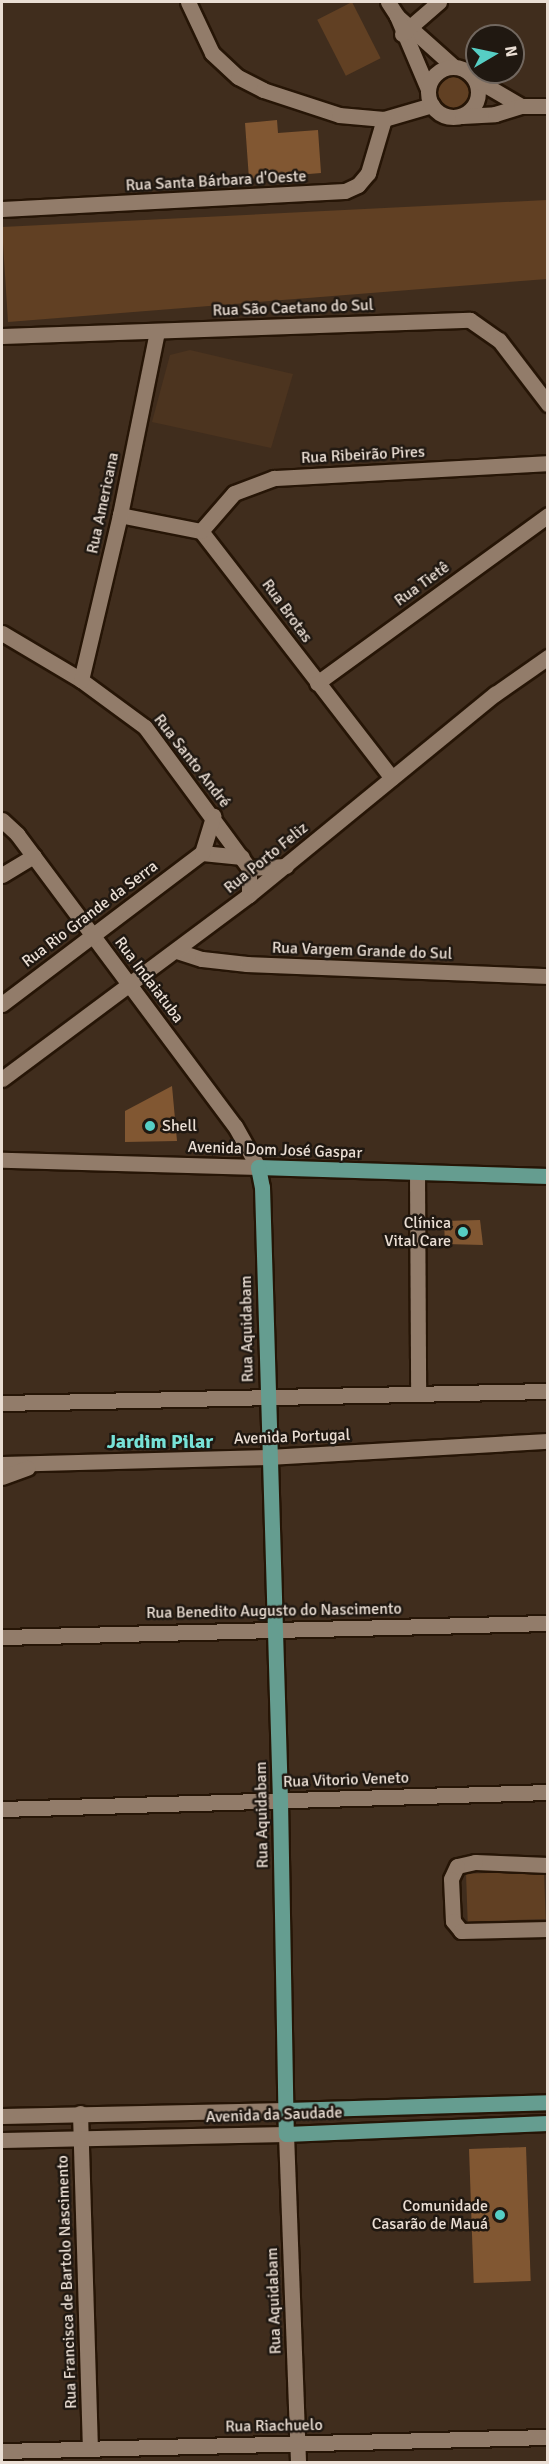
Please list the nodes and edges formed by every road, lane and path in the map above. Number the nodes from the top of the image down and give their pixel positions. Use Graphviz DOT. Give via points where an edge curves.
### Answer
graph roads {
  1 [pos="188,2"];
  2 [pos="388,2"];
  3 [pos="439,2"];
  4 [pos="406,31"];
  5 [pos="454,67"];
  6 [pos="465,70"];
  7 [pos="475,84"];
  8 [pos="484,84"];
  9 [pos="428,89"];
  10 [pos="432,105"];
  11 [pos="521,106"];
  12 [pos="548,106"];
  13 [pos="460,117"];
  14 [pos="384,118"];
  15 [pos="2,209"];
  16 [pos="157,332"];
  17 [pos="2,336"];
  18 [pos="548,404"];
  19 [pos="548,463"];
  20 [pos="120,515"];
  21 [pos="548,515"];
  22 [pos="201,531"];
  23 [pos="2,633"];
  24 [pos="548,657"];
  25 [pos="81,681"];
  26 [pos="317,683"];
  27 [pos="392,778"];
  28 [pos="213,816"];
  29 [pos="2,820"];
  30 [pos="202,854"];
  31 [pos="34,856"];
  32 [pos="246,863"];
  33 [pos="286,866"];
  34 [pos="2,875"];
  35 [pos="249,896"];
  36 [pos="92,934"];
  37 [pos="177,951"];
  38 [pos="548,976"];
  39 [pos="130,986"];
  40 [pos="2,1004"];
  41 [pos="2,1079"];
  42 [pos="2,1160"];
  43 [pos="258,1167"];
  44 [pos="417,1172"];
  45 [pos="548,1176"];
  46 [pos="548,1391"];
  47 [pos="418,1393"];
  48 [pos="266,1398"];
  49 [pos="2,1403"];
  50 [pos="548,1441"];
  51 [pos="268,1457"];
  52 [pos="2,1464"];
  53 [pos="40,1464"];
  54 [pos="2,1477"];
  55 [pos="548,1623"];
  56 [pos="273,1628"];
  57 [pos="2,1637"];
  58 [pos="548,1792"];
  59 [pos="280,1800"];
  60 [pos="2,1809"];
  61 [pos="548,1865"];
  62 [pos="548,1929"];
  63 [pos="548,2102"];
  64 [pos="286,2110"];
  65 [pos="80,2114"];
  66 [pos="2,2116"];
  67 [pos="548,2123"];
  68 [pos="286,2134"];
  69 [pos="81,2138"];
  70 [pos="2,2140"];
  71 [pos="548,2437"];
  72 [pos="298,2443"];
  73 [pos="90,2449"];
  74 [pos="2,2451"];
  75 [pos="298,2463"];
  1 -- 14 [label="street" via="212,53 238,77 292,102 339,115"];
  2 -- 4 [label="street"];
  3 -- 4 [label="street"];
  4 -- 5 [label="street"];
  4 -- 9 [label="street"];
  5 -- 6 [label="street"];
  5 -- 9 [label="street" via="439,72"];
  7 -- 13 [label="street" via="477,101"];
  8 -- 11 [label="street"];
  9 -- 10 [label="street"];
  10 -- 13 [label="street" via="443,115"];
  10 -- 14 [label="street"];
  11 -- 12 [label="street"];
  11 -- 13 [label="street" via="495,114"];
  14 -- 15 [label="street, Rua Santa Bárbara d'Oeste" via="368,173 358,185 345,191"];
  16 -- 17 [label="street, Rua São Caetano do Sul"];
  16 -- 18 [label="street, Rua São Caetano do Sul" via="471,320 499,340"];
  16 -- 20 [label="street, Rua Americana"];
  19 -- 22 [label="street, Rua Ribeirão Pires" via="274,478 234,493"];
  20 -- 22 [label="street"];
  20 -- 25 [label="street, Rua Americana"];
  21 -- 26 [label="street, Rua Tietê"];
  22 -- 26 [label="street, Rua Brotas"];
  23 -- 25 [label="street, Rua Santo André"];
  24 -- 27 [label="street, Rua Porto Feliz"];
  25 -- 28 [label="street, Rua Santo André" via="145,727"];
  26 -- 27 [label="street, Rua Brotas"];
  27 -- 33 [label="street, Rua Porto Feliz"];
  28 -- 30 [label="street"];
  28 -- 32 [label="street, Rua Santo André"];
  29 -- 31 [label="street, Rua Indaiatuba"];
  30 -- 32 [label="street"];
  30 -- 36 [label="street, Rua Rio Grande da Serra"];
  31 -- 34 [label="street"];
  31 -- 36 [label="street, Rua Indaiatuba"];
  32 -- 33 [label="street"];
  32 -- 35 [label="street"];
  33 -- 35 [label="street, Rua Porto Feliz"];
  35 -- 37 [label="street, Rua Porto Feliz"];
  36 -- 39 [label="street, Rua Indaiatuba"];
  36 -- 40 [label="street, Rua Rio Grande da Serra"];
  37 -- 38 [label="street, Rua Vargem Grande do Sul" via="229,963"];
  37 -- 39 [label="street, Rua Porto Feliz"];
  39 -- 41 [label="street, Rua Porto Feliz"];
  39 -- 43 [label="street, Rua Indaiatuba" via="246,1142"];
  42 -- 43 [label="street, Avenida Dom José Gaspar"];
  43 -- 44 [label="main road, Avenida Dom José Gaspar"];
  43 -- 48 [label="main road, Rua Aquidabam" via="262,1187"];
  44 -- 45 [label="main road, Avenida Dom José Gaspar"];
  44 -- 47 [label="street"];
  46 -- 47 [label="street"];
  47 -- 48 [label="street"];
  48 -- 49 [label="street"];
  48 -- 51 [label="main road, Rua Aquidabam"];
  50 -- 51 [label="street, Avenida Portugal"];
  51 -- 53 [label="street, Avenida Portugal"];
  51 -- 56 [label="main road, Rua Aquidabam"];
  52 -- 53 [label="street, Avenida Portugal"];
  53 -- 54 [label="street"];
  55 -- 56 [label="street, Rua Benedito Augusto do Nascimento"];
  56 -- 57 [label="street, Rua Benedito Augusto do Nascimento"];
  56 -- 59 [label="main road, Rua Aquidabam"];
  58 -- 59 [label="street, Rua Vitorio Veneto"];
  59 -- 60 [label="street, Rua Vitorio Veneto"];
  59 -- 64 [label="main road, Rua Aquidabam"];
  61 -- 62 [label="street" via="475,1862 457,1866 451,1879 453,1921 461,1931"];
  63 -- 64 [label="main road, Avenida da Saudade"];
  64 -- 65 [label="street, Avenida da Saudade"];
  64 -- 68 [label="main road, Rua Aquidabam"];
  65 -- 66 [label="street, Avenida da Saudade"];
  65 -- 69 [label="street, Rua Francisca de Bartolo Nascimento"];
  67 -- 68 [label="main road, Avenida da Saudade"];
  68 -- 69 [label="street, Avenida da Saudade"];
  68 -- 72 [label="street, Rua Aquidabam"];
  69 -- 70 [label="street, Avenida da Saudade"];
  69 -- 73 [label="street, Rua Francisca de Bartolo Nascimento"];
  71 -- 72 [label="street, Rua Riachuelo"];
  72 -- 73 [label="street, Rua Riachuelo"];
  72 -- 75 [label="street, Rua Aquidabam"];
  73 -- 74 [label="street, Rua Riachuelo"];
}
